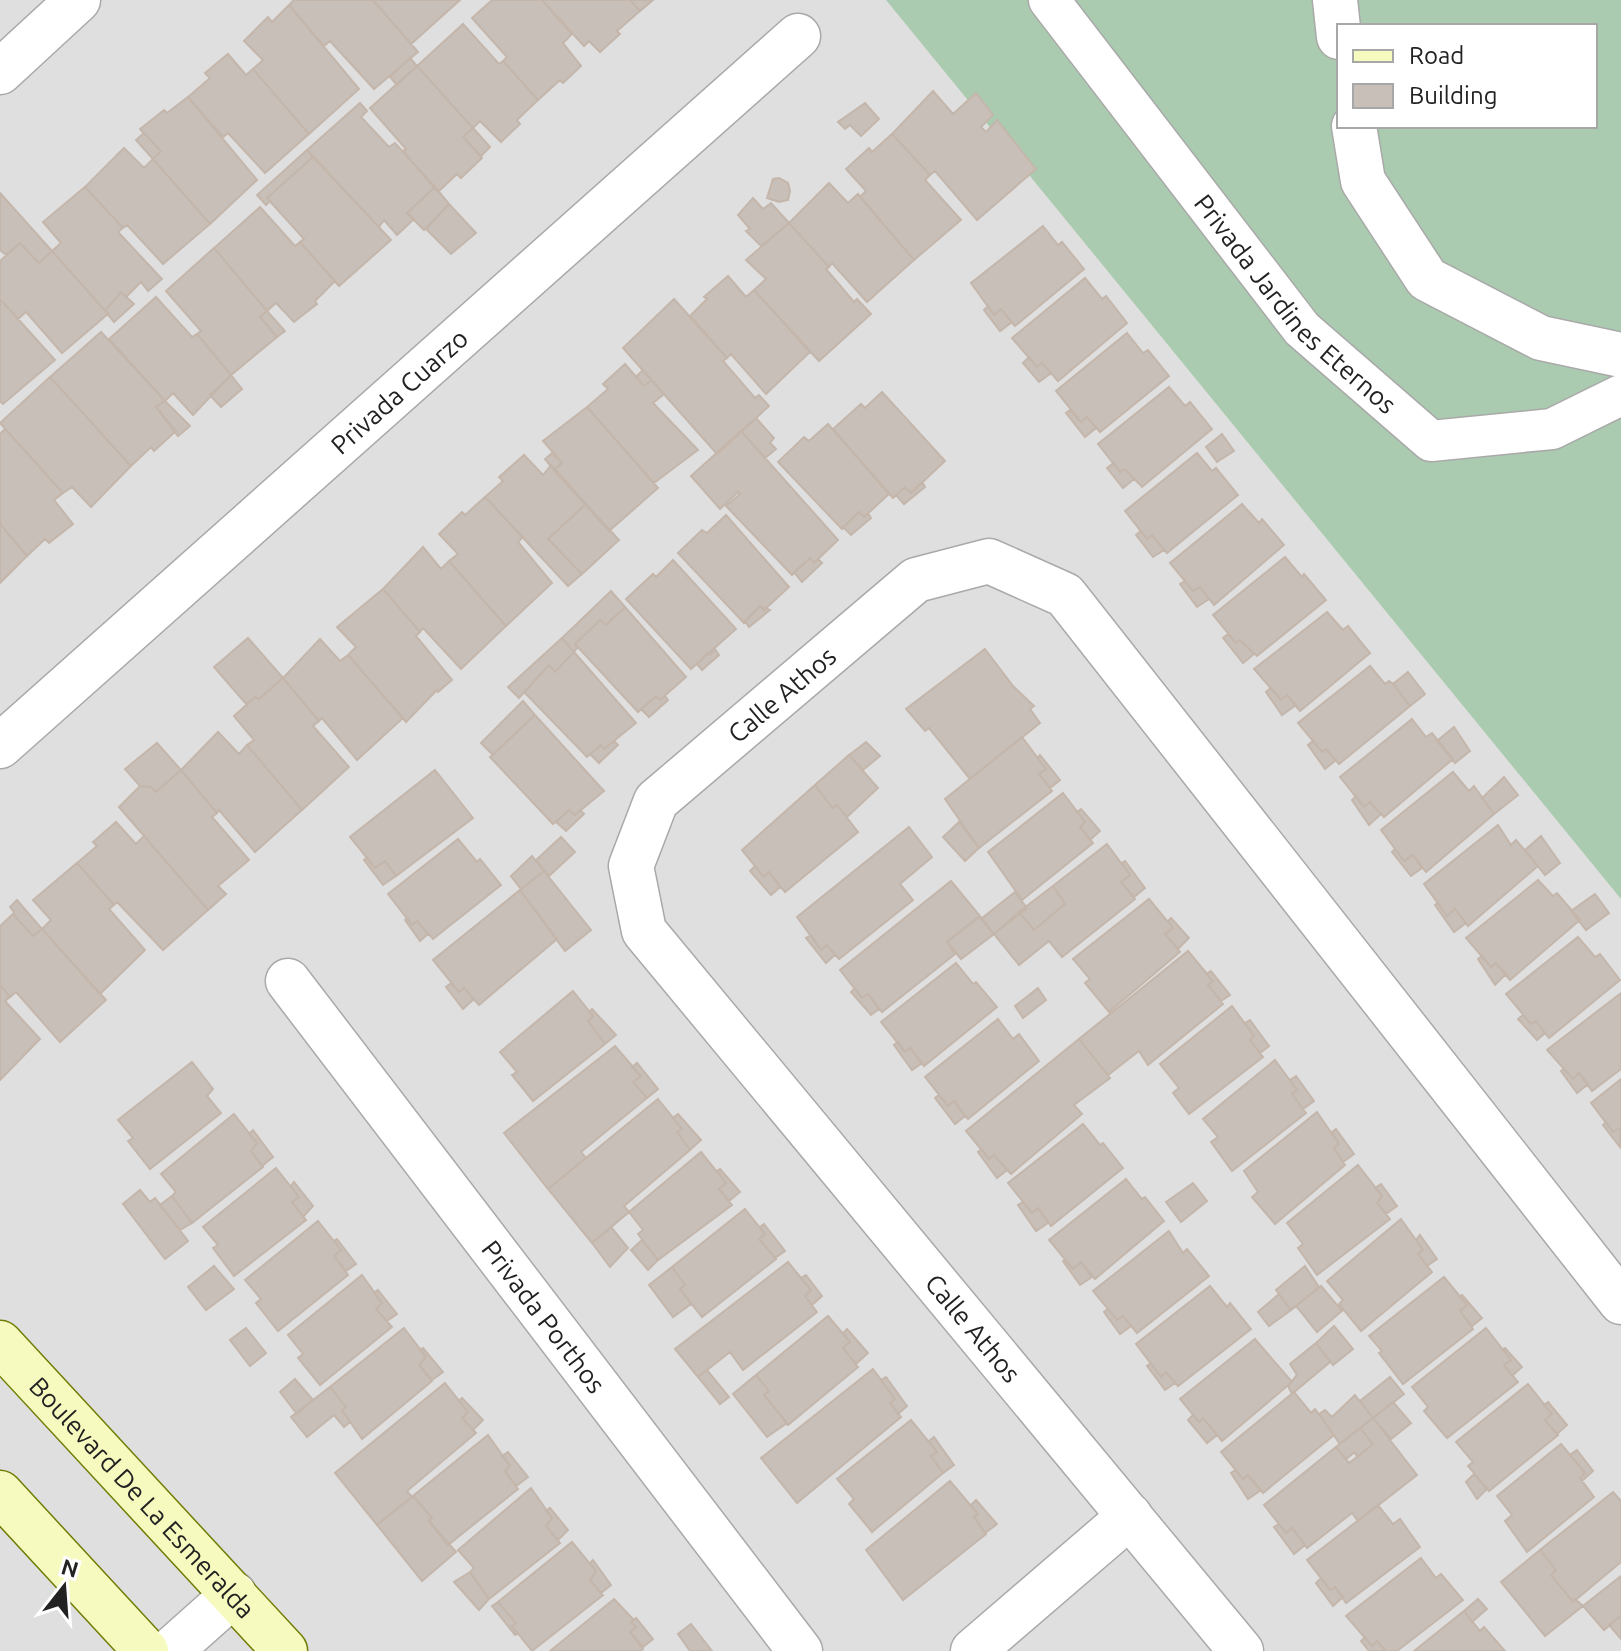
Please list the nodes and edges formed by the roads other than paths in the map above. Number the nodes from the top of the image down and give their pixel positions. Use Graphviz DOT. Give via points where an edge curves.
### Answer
graph roads {
  1 [pos="78,0"];
  2 [pos="1049,0"];
  3 [pos="1335,0"];
  4 [pos="1338,24"];
  5 [pos="798,36"];
  6 [pos="0,72"];
  7 [pos="1354,128"];
  8 [pos="1621,355"];
  9 [pos="1621,395"];
  10 [pos="0,746"];
  11 [pos="288,981"];
  12 [pos="1621,1302"];
  13 [pos="0,1343"];
  14 [pos="0,1493"];
  15 [pos="1130,1516"];
  16 [pos="234,1594"];
  17 [pos="146,1651"];
  18 [pos="170,1651"];
  19 [pos="285,1651"];
  20 [pos="800,1651"];
  21 [pos="973,1651"];
  22 [pos="1241,1651"];
  1 -- 6 [label="street"];
  2 -- 9 [label="lane, Privada Jardines Eternos" via="1302,329 1431,441 1552,429"];
  3 -- 4 [label="street"];
  5 -- 10 [label="street, Privada Cuarzo"];
  7 -- 8 [label="street" via="1363,181 1427,279 1541,338"];
  11 -- 20 [label="street, Privada Porthos"];
  12 -- 15 [label="street, Calle Athos" via="1065,595 989,561 916,580 656,801 631,866 644,931"];
  13 -- 16 [label="street, Boulevard De La Esmeralda"];
  14 -- 17 [label="street"];
  15 -- 21 [label="street"];
  15 -- 22 [label="street, Calle Athos"];
  16 -- 18 [label="street"];
  16 -- 19 [label="street, Boulevard De La Esmeralda"];
}
